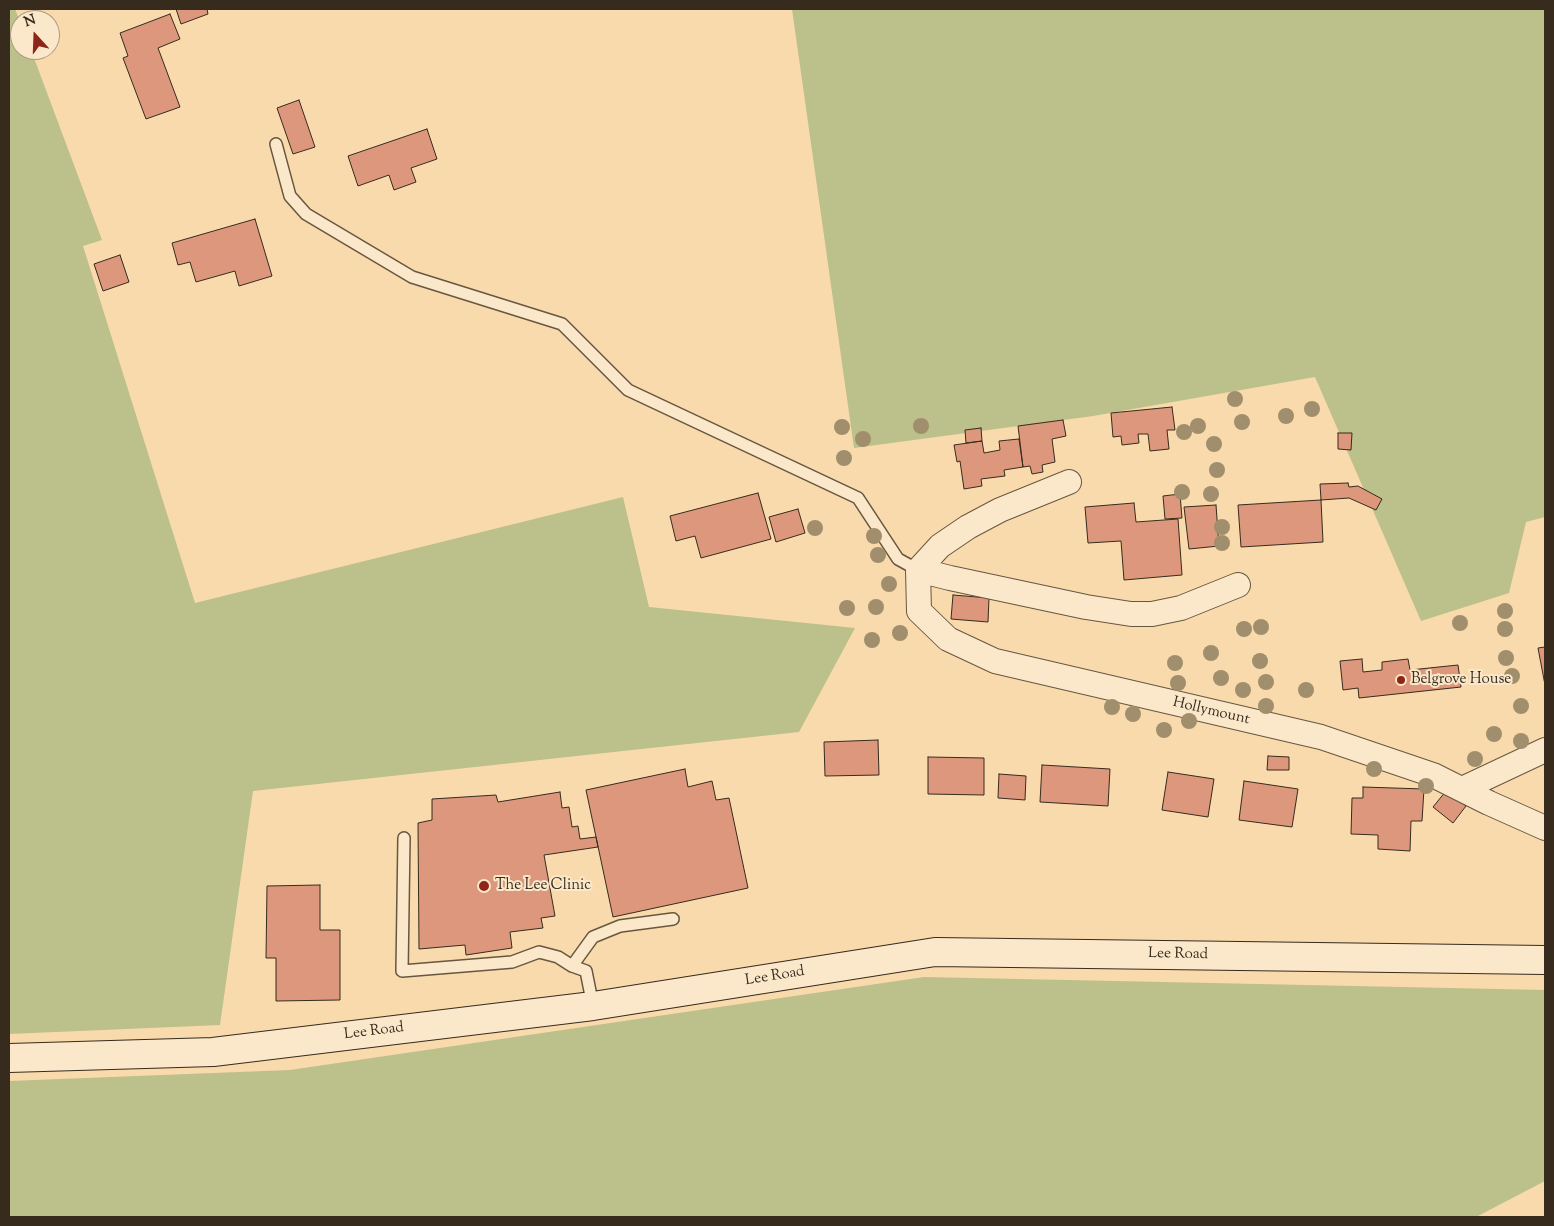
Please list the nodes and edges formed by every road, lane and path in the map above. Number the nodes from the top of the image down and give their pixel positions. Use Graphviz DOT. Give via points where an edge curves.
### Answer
graph roads {
  1 [pos="276,144"];
  2 [pos="1069,482"];
  3 [pos="918,570"];
  4 [pos="1238,585"];
  5 [pos="1545,750"];
  6 [pos="1462,789"];
  7 [pos="1545,828"];
  8 [pos="404,838"];
  9 [pos="673,919"];
  10 [pos="1545,960"];
  11 [pos="572,966"];
  12 [pos="592,1006"];
  13 [pos="9,1058"];
  1 -- 3 [label="lane" via="290,196 306,214 412,277 562,324 628,390 858,498 898,559"];
  2 -- 3 [label="street" via="1000,510 968,527 940,546"];
  3 -- 4 [label="street" via="1131,614 1152,614 1181,608"];
  3 -- 6 [label="street, Hollymount" via="919,611 948,639 995,660 1321,737 1433,775"];
  5 -- 6 [label="street"];
  6 -- 7 [label="street, Hollymount"];
  8 -- 11 [label="lane" via="402,971 512,962 539,952 558,957"];
  9 -- 11 [label="lane" via="620,926 593,937"];
  10 -- 12 [label="street, Lee Road" via="935,952"];
  11 -- 12 [label="lane" via="586,971"];
  12 -- 13 [label="street, Lee Road" via="213,1052"];
}
